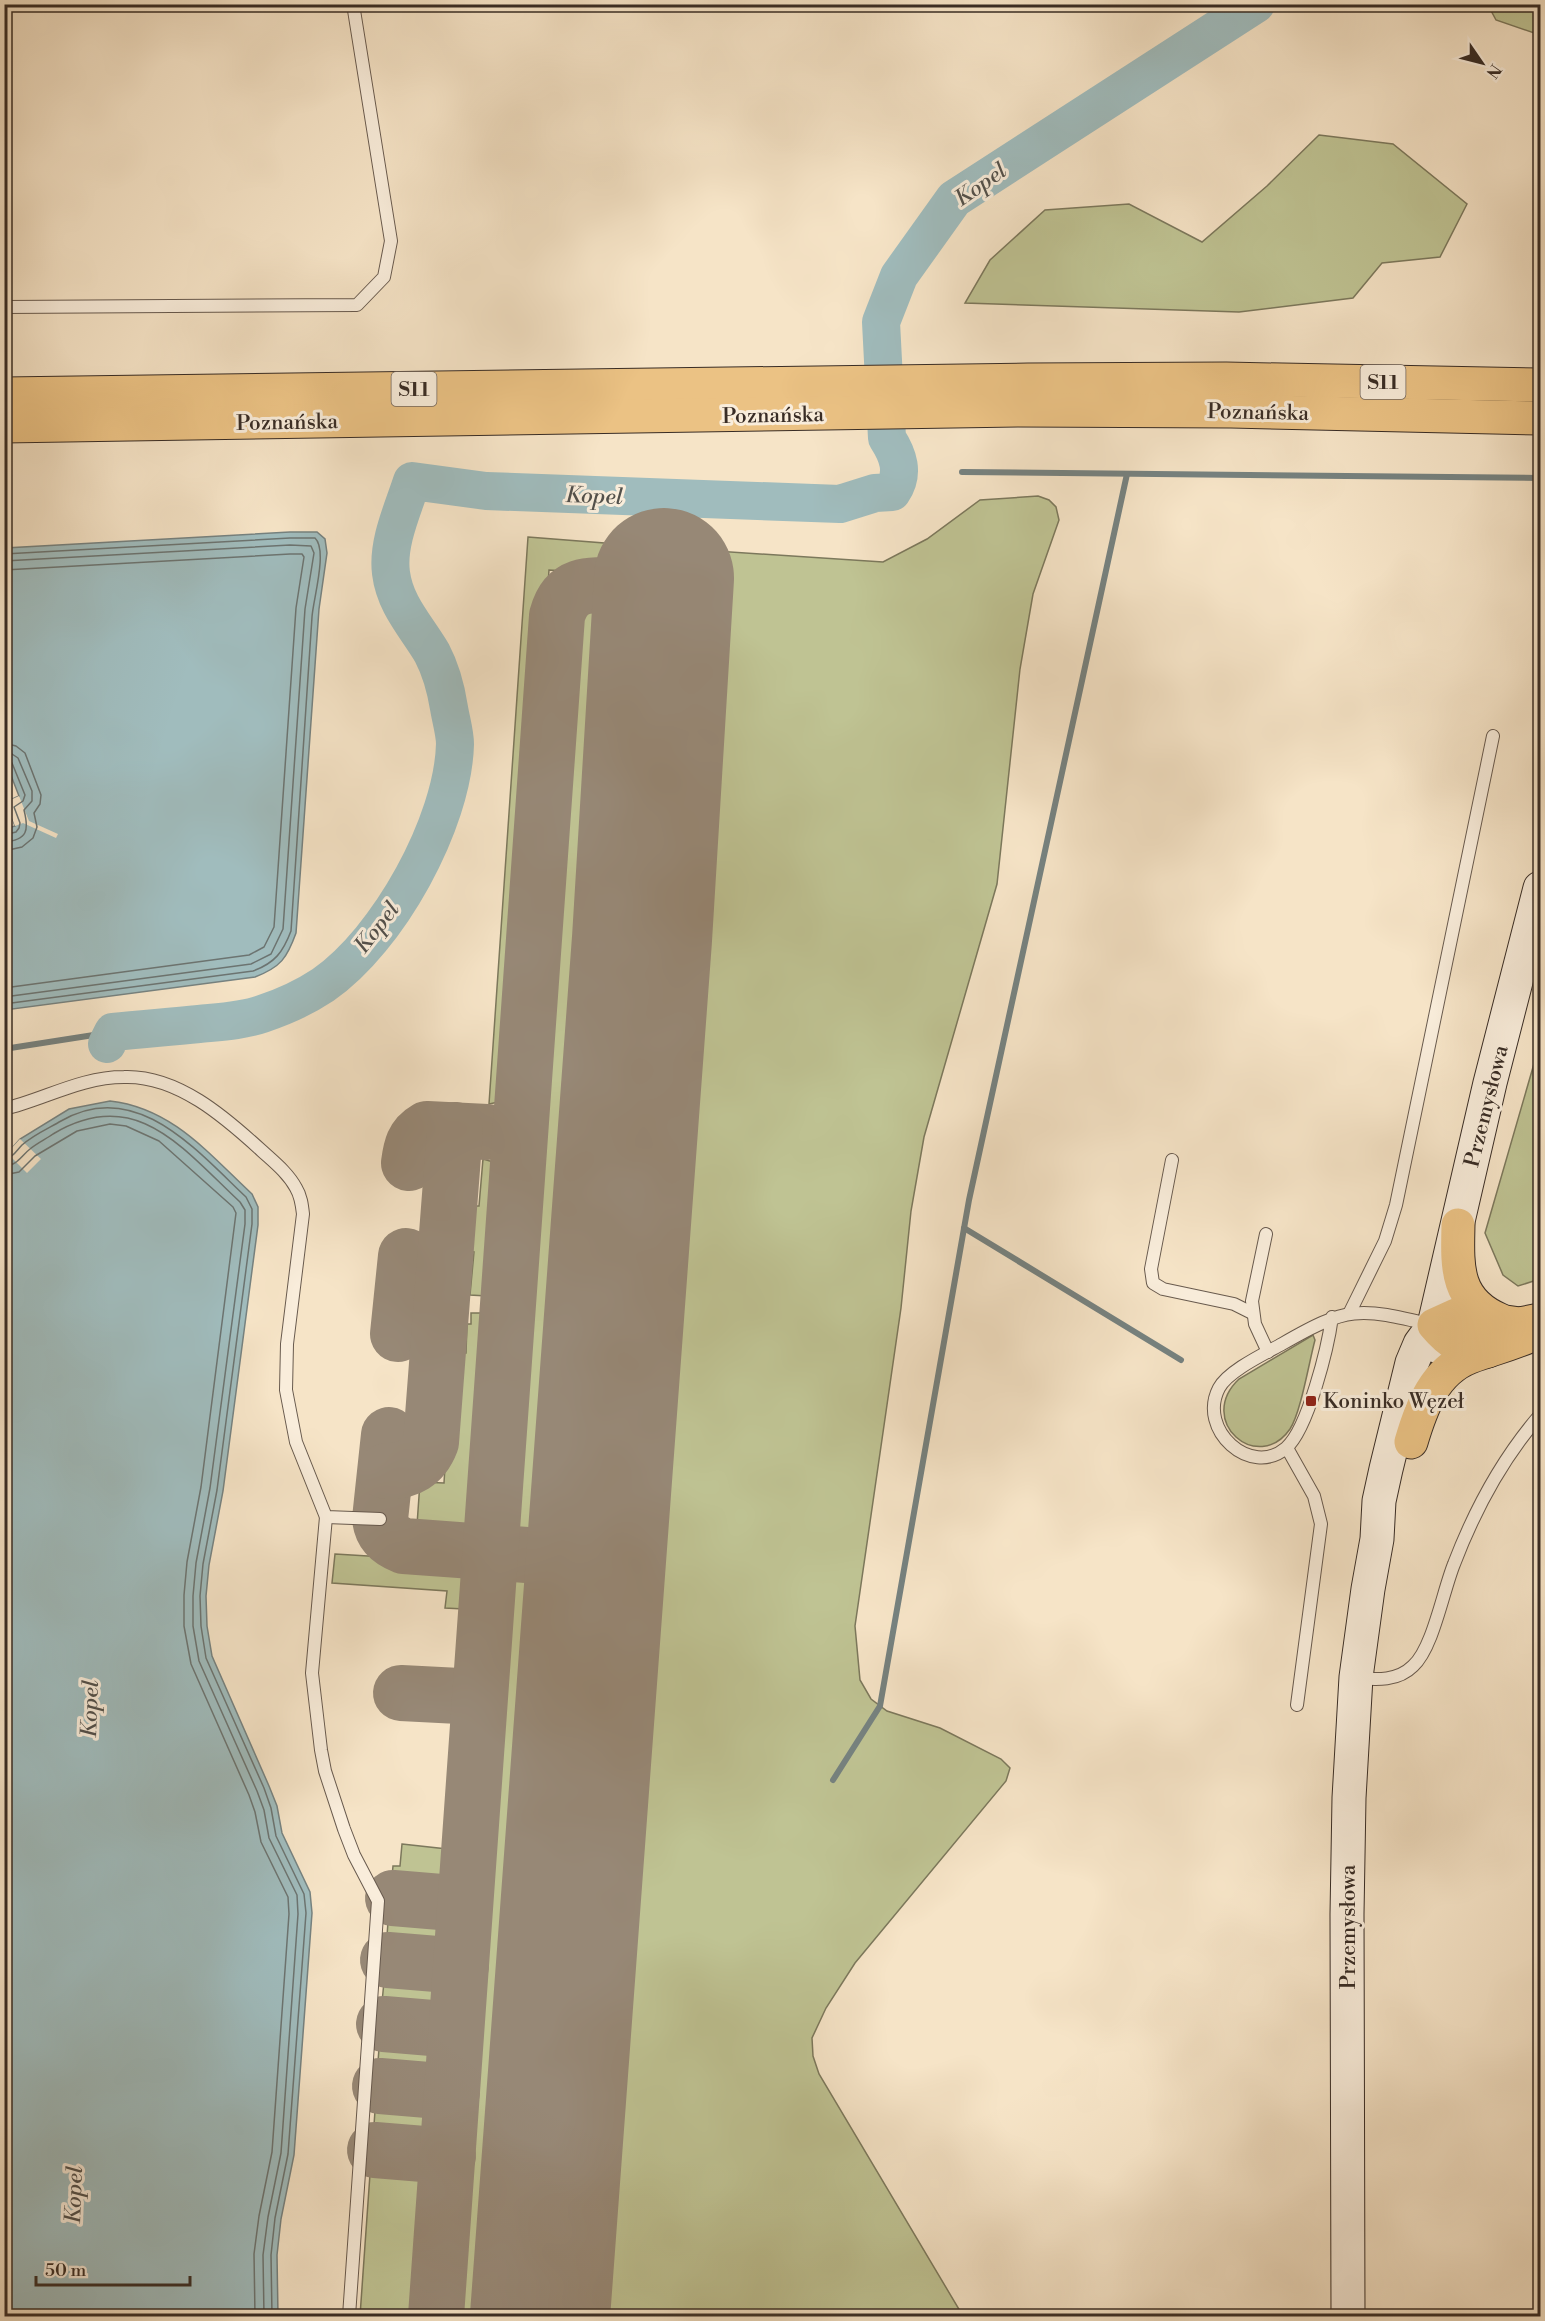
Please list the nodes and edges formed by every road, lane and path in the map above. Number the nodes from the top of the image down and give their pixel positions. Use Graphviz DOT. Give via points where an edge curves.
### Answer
graph roads {
  1 [pos="353,4"];
  2 [pos="4,307"];
  3 [pos="1540,385"];
  4 [pos="4,394"];
  5 [pos="921,397"];
  6 [pos="822,398"];
  7 [pos="1540,418"];
  8 [pos="4,426"];
  9 [pos="1493,735"];
  10 [pos="1540,888"];
  11 [pos="4,1109"];
  12 [pos="1172,1160"];
  13 [pos="1458,1225"];
  14 [pos="1266,1234"];
  15 [pos="1252,1312"];
  16 [pos="1350,1312"];
  17 [pos="1332,1317"];
  18 [pos="1500,1320"];
  19 [pos="1540,1320"];
  20 [pos="1434,1325"];
  21 [pos="1540,1331"];
  22 [pos="1268,1352"];
  23 [pos="1488,1352"];
  24 [pos="1540,1415"];
  25 [pos="1411,1442"];
  26 [pos="1287,1448"];
  27 [pos="326,1517"];
  28 [pos="380,1519"];
  29 [pos="1377,1539"];
  30 [pos="1356,1677"];
  31 [pos="1296,1705"];
  32 [pos="349,2316"];
  33 [pos="1348,2316"];
  1 -- 2 [label="lane" via="391,241 384,277 357,304"];
  3 -- 5 [label="highway, Poznańska / S11" via="1226,379"];
  4 -- 6 [label="highway, Poznańska / S11"];
  5 -- 6 [label="highway, Poznańska / S11"];
  5 -- 7 [label="highway, Poznańska / S11" via="1231,411"];
  6 -- 8 [label="highway, Poznańska / S11"];
  9 -- 16 [label="lane" via="1396,1205 1385,1240"];
  10 -- 13 [label="street, Przemysłowa"];
  11 -- 27 [label="lane" via="89,1080 143,1078 193,1098 228,1122 286,1174 296,1187 303,1214 287,1344 286,1390 296,1442"];
  12 -- 15 [label="lane" via="1151,1269 1153,1282 1163,1289 1234,1304"];
  13 -- 18 [label="highway" via="1458,1268 1464,1289 1479,1307"];
  13 -- 20 [label="street, Przemysłowa"];
  14 -- 15 [label="lane" via="1252,1294"];
  15 -- 22 [label="lane"];
  16 -- 17 [label="lane"];
  16 -- 20 [label="lane" via="1380,1313"];
  17 -- 22 [label="lane"];
  17 -- 26 [label="lane" via="1304,1421"];
  18 -- 19 [label="highway" via="1520,1324"];
  18 -- 20 [label="highway" via="1456,1315"];
  20 -- 23 [label="highway" via="1457,1347"];
  20 -- 25 [label="street, Przemysłowa" via="1433,1367"];
  20 -- 29 [label="street, Przemysłowa" via="1412,1363 1379,1501"];
  21 -- 23 [label="highway"];
  22 -- 26 [label="lane" via="1219,1387 1216,1420 1229,1445 1245,1454 1272,1455"];
  23 -- 25 [label="highway" via="1456,1365 1437,1382 1423,1405"];
  24 -- 30 [label="lane" via="1481,1501 1419,1660 1394,1677"];
  25 -- 29 [label="street, Przemysłowa"];
  26 -- 31 [label="lane" via="1314,1496 1321,1524"];
  27 -- 28 [label="lane"];
  27 -- 32 [label="lane" via="312,1673 321,1750 344,1829 378,1901"];
  29 -- 30 [label="street, Przemysłowa"];
  30 -- 33 [label="street, Przemysłowa" via="1347,1914"];
}
